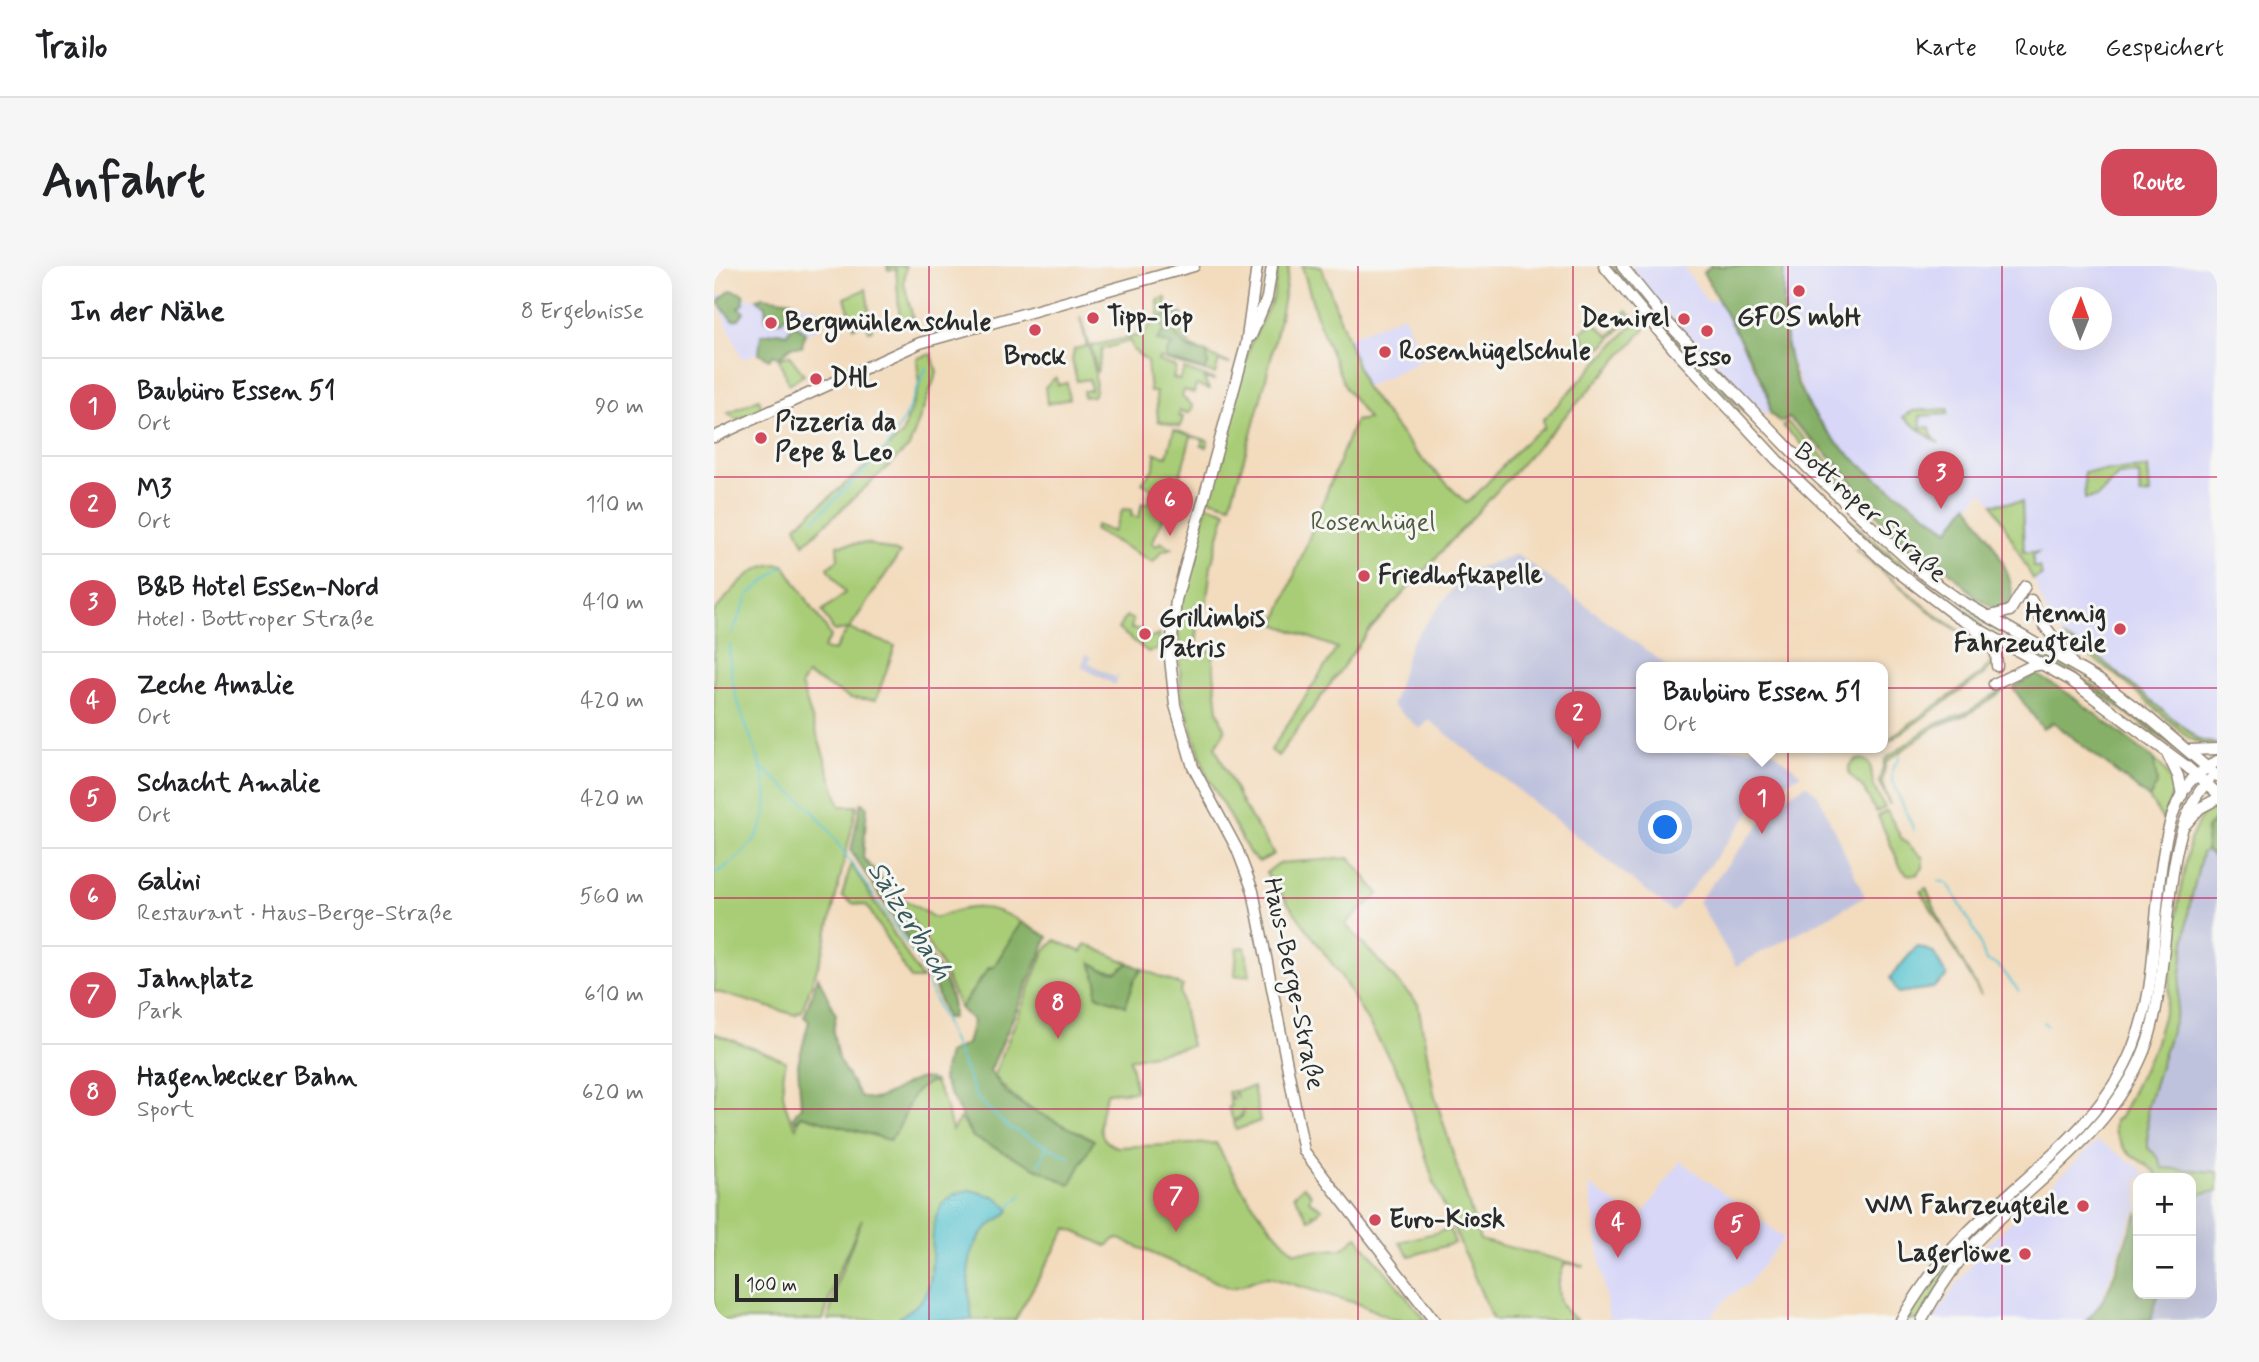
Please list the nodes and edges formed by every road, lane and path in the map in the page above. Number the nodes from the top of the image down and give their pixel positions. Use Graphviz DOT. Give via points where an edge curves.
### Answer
graph roads {
  1 [pos="1194,266"];
  2 [pos="1248,266"];
  3 [pos="1257,266"];
  4 [pos="1272,266"];
  5 [pos="1604,266"];
  6 [pos="1622,266"];
  7 [pos="1255,279"];
  8 [pos="1246,345"];
  9 [pos="1706,384"];
  10 [pos="1760,418"];
  11 [pos="714,437"];
  12 [pos="2025,586"];
  13 [pos="2031,600"];
  14 [pos="1987,616"];
  15 [pos="1972,625"];
  16 [pos="2044,664"];
  17 [pos="2074,664"];
  18 [pos="1997,666"];
  19 [pos="1994,684"];
  20 [pos="2217,749"];
  21 [pos="2188,750"];
  22 [pos="2166,751"];
  23 [pos="2215,771"];
  24 [pos="2197,775"];
  25 [pos="2206,783"];
  26 [pos="2217,793"];
  27 [pos="2182,795"];
  28 [pos="2217,799"];
  29 [pos="2181,832"];
  30 [pos="1434,1320"];
  31 [pos="1901,1320"];
  32 [pos="1922,1320"];
  1 -- 11 [label="main road" via="920,343"];
  2 -- 7 [label="main road"];
  3 -- 7 [label="main road, Haus-Berge-Straße"];
  4 -- 8 [label="main road, Haus-Berge-Straße" via="1265,304"];
  5 -- 9 [label="main road, Bottroper Straße"];
  6 -- 10 [label="main road, Bottroper Straße" via="1667,322"];
  7 -- 8 [label="main road, Haus-Berge-Straße"];
  8 -- 30 [label="main road, Haus-Berge-Straße" via="1176,600 1170,653 1175,705 1193,767 1237,849 1253,891 1304,1151"];
  9 -- 10 [label="main road" via="1718,388 1749,421"];
  9 -- 15 [label="main road, Bottroper Straße" via="1854,534 1913,586"];
  10 -- 14 [label="main road, Bottroper Straße" via="1882,538 1941,587"];
  12 -- 14 [label="main road" via="2008,613"];
  13 -- 17 [label="main road"];
  14 -- 17 [label="main road, Bottroper Straße"];
  15 -- 16 [label="main road, Bottroper Straße"];
  15 -- 18 [label="main road" via="1996,653"];
  16 -- 19 [label="main road"];
  16 -- 22 [label="main road, Bottroper Straße"];
  17 -- 21 [label="main road, Bottroper Straße"];
  20 -- 21 [label="main road"];
  21 -- 23 [label="main road, Bottroper Straße"];
  22 -- 24 [label="main road, Bottroper Straße"];
  22 -- 27 [label="main road"];
  23 -- 24 [label="main road"];
  23 -- 25 [label="main road"];
  24 -- 25 [label="main road, Bottroper Straße"];
  24 -- 27 [label="main road"];
  25 -- 26 [label="main road, Bottroper Straße"];
  25 -- 29 [label="main road" via="2189,808"];
  27 -- 31 [label="main road" via="2166,848 2147,1000 2118,1078 2092,1113 1953,1248"];
  28 -- 29 [label="main road" via="2200,808"];
  29 -- 32 [label="main road" via="2159,1002 2135,1070 2106,1118 1971,1247"];
}
